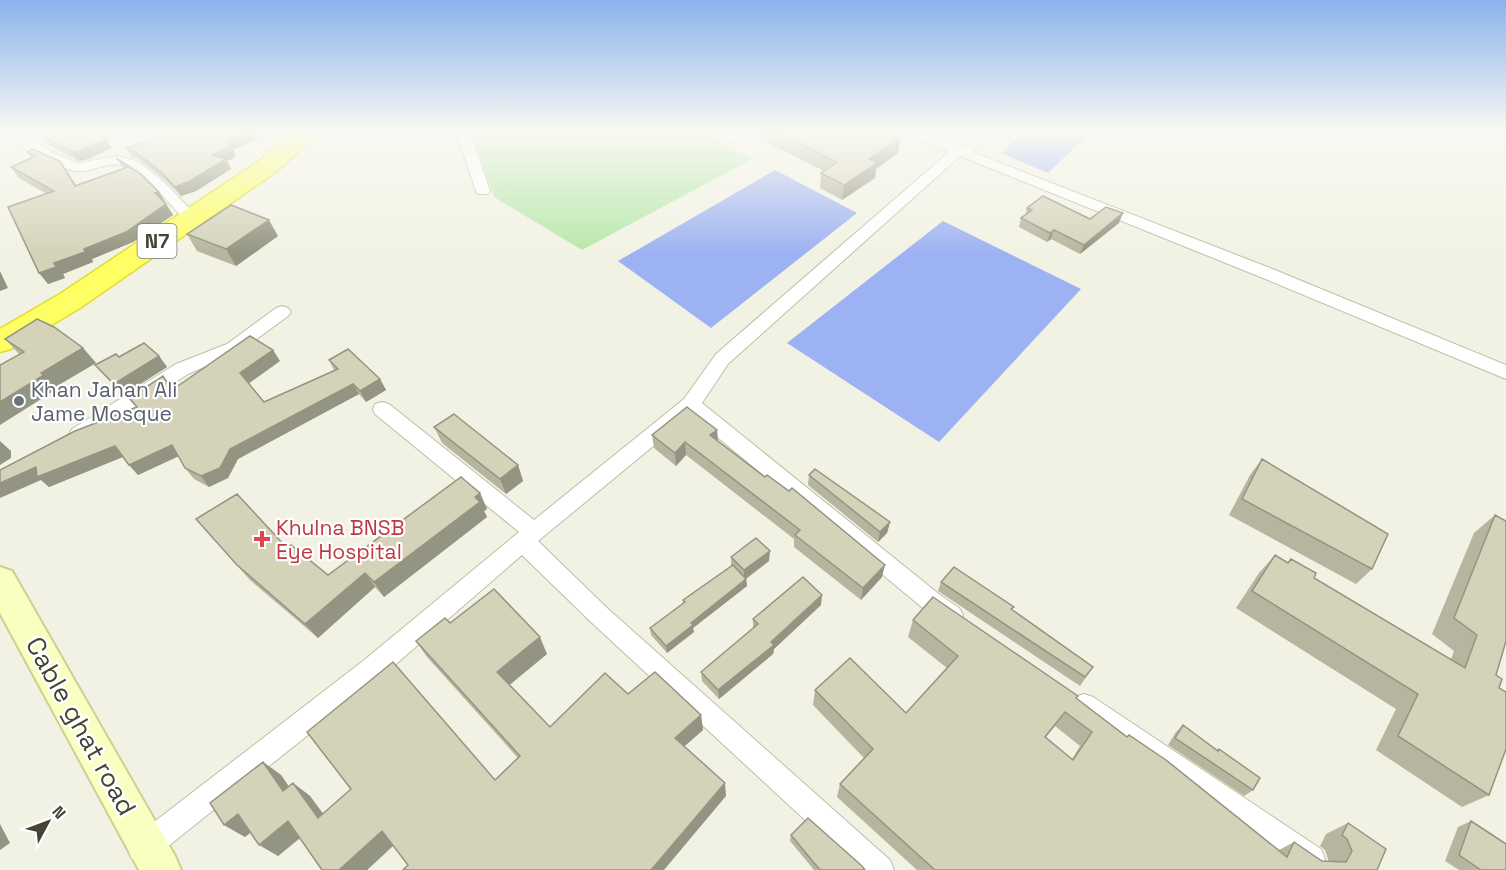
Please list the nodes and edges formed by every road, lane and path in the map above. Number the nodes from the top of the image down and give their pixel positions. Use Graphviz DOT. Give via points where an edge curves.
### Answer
graph roads {
  1 [pos="144,173"];
  2 [pos="258,173"];
  3 [pos="477,173"];
  4 [pos="933,173"];
  5 [pos="1011,173"];
  6 [pos="483,191"];
  7 [pos="191,218"];
  8 [pos="282,312"];
  9 [pos="0,342"];
  10 [pos="1506,372"];
  11 [pos="691,404"];
  12 [pos="382,409"];
  13 [pos="63,443"];
  14 [pos="528,537"];
  15 [pos="0,581"];
  16 [pos="0,597"];
  17 [pos="972,629"];
  18 [pos="1071,696"];
  19 [pos="150,859"];
  20 [pos="1313,861"];
  21 [pos="880,870"];
  1 -- 7 [label="street"];
  2 -- 7 [label="highway, N7"];
  3 -- 6 [label="street"];
  4 -- 11 [label="street" via="722,359"];
  5 -- 10 [label="street"];
  7 -- 9 [label="highway, N7" via="70,301"];
  8 -- 13 [label="street" via="234,348 182,369"];
  11 -- 14 [label="street"];
  11 -- 17 [label="street" via="932,602"];
  12 -- 14 [label="street"];
  14 -- 19 [label="street"];
  14 -- 21 [label="street" via="600,615"];
  15 -- 19 [label="street, Cable ghat road"];
  16 -- 19 [label="street, Cable ghat road"];
  18 -- 20 [label="street"];
}
